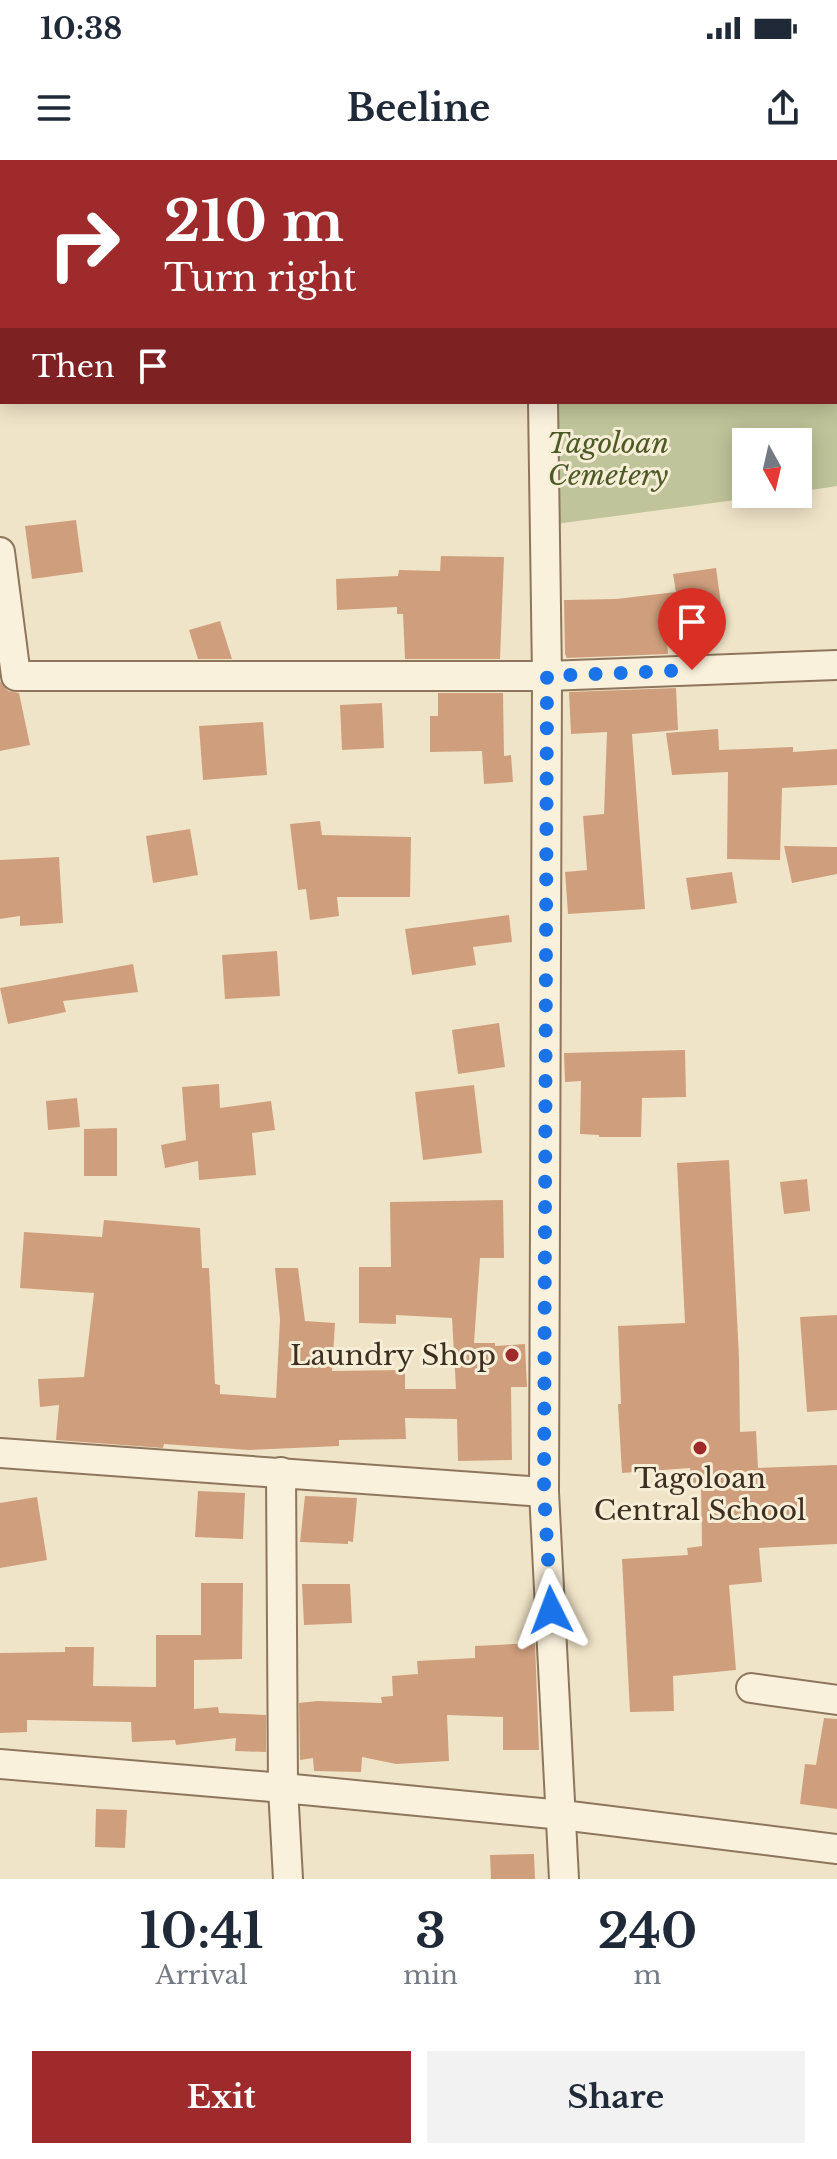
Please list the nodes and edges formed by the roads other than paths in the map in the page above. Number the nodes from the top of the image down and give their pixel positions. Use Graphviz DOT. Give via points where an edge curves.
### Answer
graph roads {
  1 [pos="543,404"];
  2 [pos="0,552"];
  3 [pos="837,665"];
  4 [pos="547,676"];
  5 [pos="0,1453"];
  6 [pos="281,1472"];
  7 [pos="544,1492"];
  8 [pos="751,1688"];
  9 [pos="837,1700"];
  10 [pos="0,1764"];
  11 [pos="283,1788"];
  12 [pos="562,1815"];
  13 [pos="837,1849"];
  14 [pos="288,1879"];
  15 [pos="564,1879"];
  1 -- 4 [label="street"];
  2 -- 4 [label="street" via="16,676"];
  3 -- 4 [label="street"];
  4 -- 7 [label="street"];
  5 -- 6 [label="street"];
  6 -- 7 [label="street"];
  6 -- 11 [label="street"];
  7 -- 12 [label="street"];
  8 -- 9 [label="street"];
  10 -- 11 [label="street"];
  11 -- 12 [label="street"];
  11 -- 14 [label="street"];
  12 -- 13 [label="street"];
  12 -- 15 [label="street"];
}
